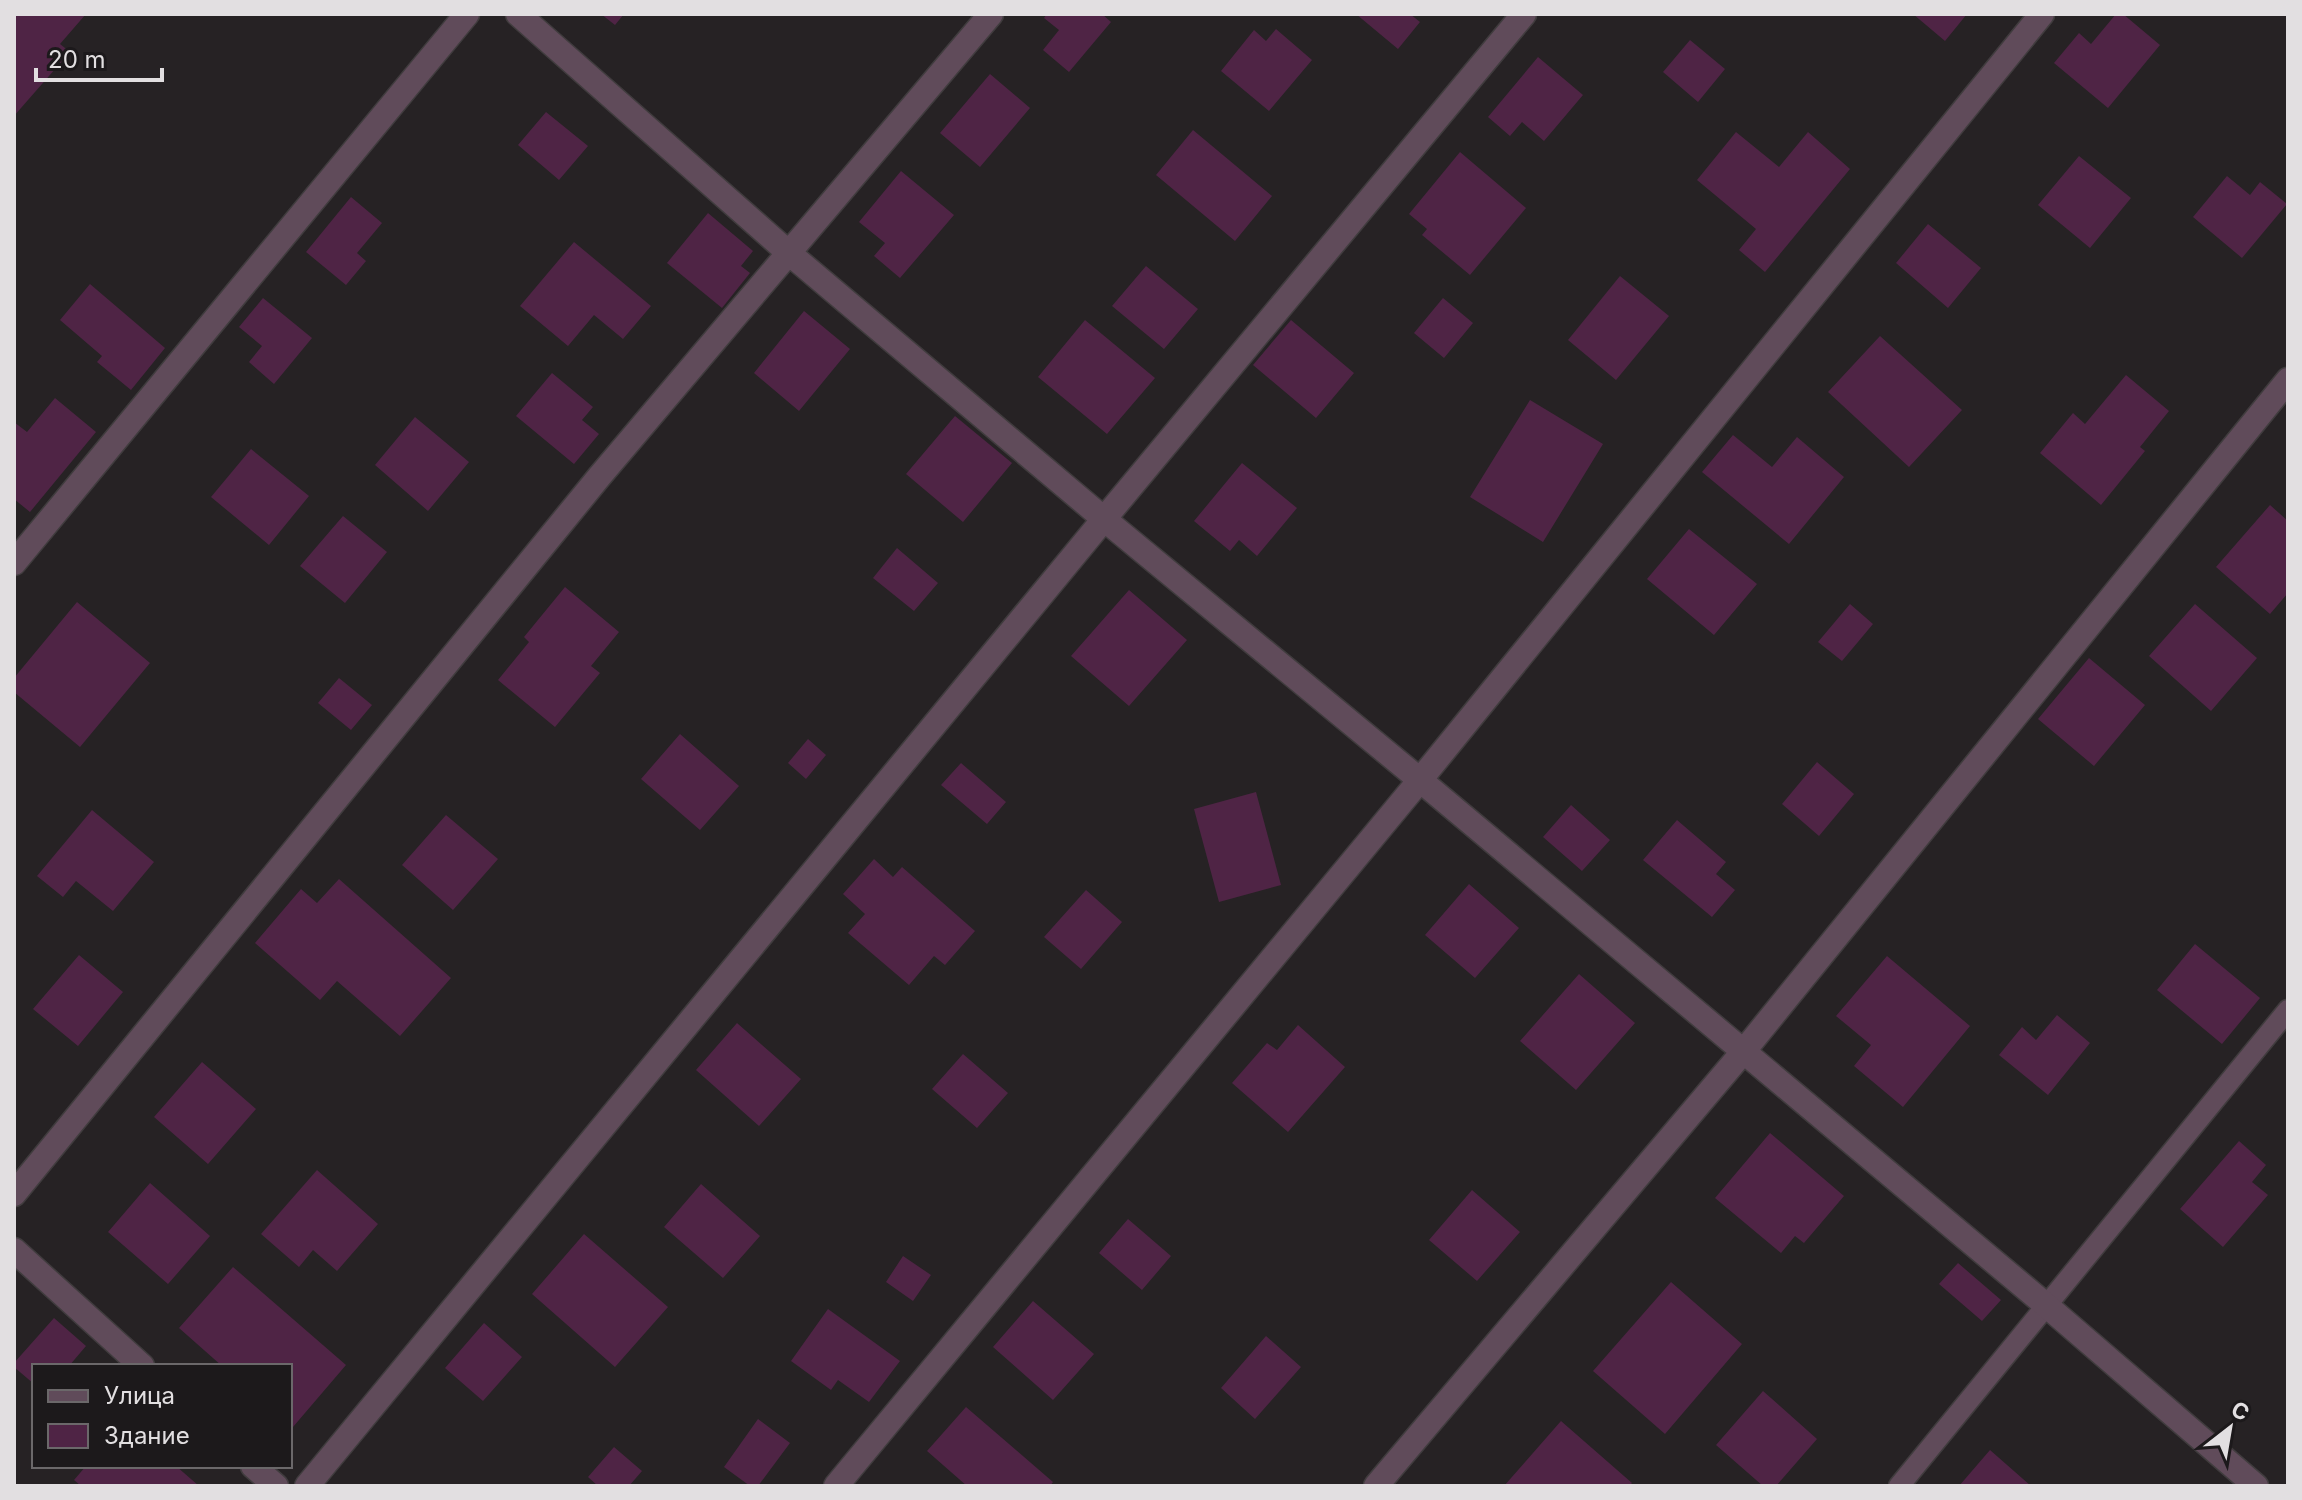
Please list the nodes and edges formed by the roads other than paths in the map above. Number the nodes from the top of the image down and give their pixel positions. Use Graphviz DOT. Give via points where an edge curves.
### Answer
graph roads {
  1 [pos="467,14"];
  2 [pos="518,14"];
  3 [pos="991,14"];
  4 [pos="1524,14"];
  5 [pos="2042,14"];
  6 [pos="790,254"];
  7 [pos="2288,380"];
  8 [pos="1104,519"];
  9 [pos="14,563"];
  10 [pos="1420,780"];
  11 [pos="2288,1010"];
  12 [pos="1743,1052"];
  13 [pos="14,1194"];
  14 [pos="14,1250"];
  15 [pos="2047,1306"];
  16 [pos="140,1364"];
  17 [pos="255,1468"];
  18 [pos="276,1486"];
  19 [pos="307,1486"];
  20 [pos="836,1486"];
  21 [pos="1376,1486"];
  22 [pos="1899,1486"];
  23 [pos="2256,1486"];
  1 -- 9 [label="street"];
  2 -- 6 [label="street"];
  3 -- 6 [label="street"];
  4 -- 8 [label="street"];
  5 -- 10 [label="street"];
  6 -- 8 [label="street"];
  6 -- 13 [label="street" via="599,477"];
  7 -- 12 [label="street"];
  8 -- 10 [label="street"];
  8 -- 19 [label="street"];
  10 -- 12 [label="street"];
  10 -- 20 [label="street"];
  11 -- 15 [label="lane"];
  12 -- 15 [label="street"];
  12 -- 21 [label="street"];
  14 -- 16 [label="street"];
  15 -- 22 [label="lane"];
  15 -- 23 [label="street"];
  17 -- 18 [label="street"];
}
